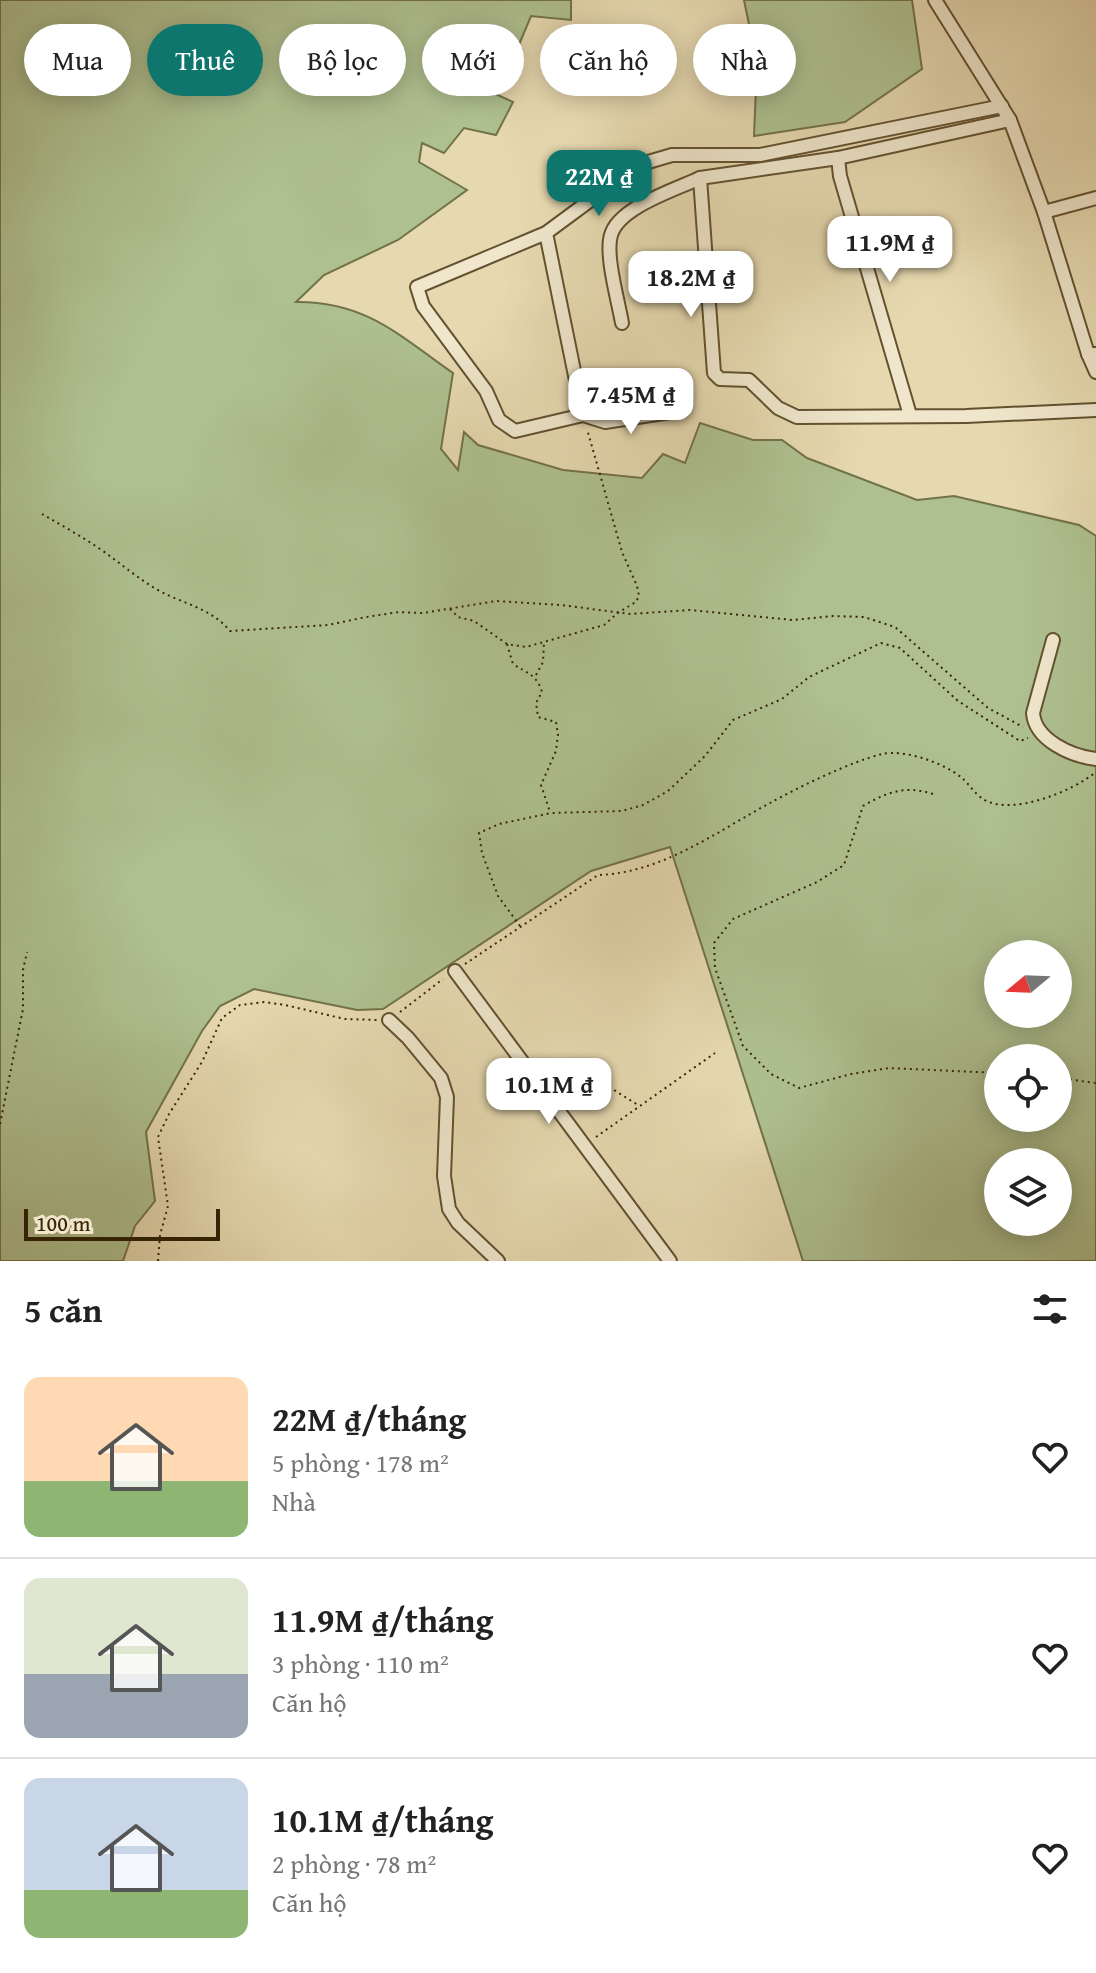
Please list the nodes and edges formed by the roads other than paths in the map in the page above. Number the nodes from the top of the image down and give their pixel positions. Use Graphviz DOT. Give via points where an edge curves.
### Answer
graph roads {
  1 [pos="935,0"];
  2 [pos="1002,106"];
  3 [pos="1010,120"];
  4 [pos="838,158"];
  5 [pos="700,178"];
  6 [pos="1096,198"];
  7 [pos="1044,212"];
  8 [pos="546,233"];
  9 [pos="622,323"];
  10 [pos="1092,354"];
  11 [pos="1096,372"];
  12 [pos="683,410"];
  13 [pos="1096,410"];
  14 [pos="583,415"];
  15 [pos="910,415"];
  16 [pos="1053,640"];
  17 [pos="1096,759"];
  18 [pos="455,971"];
  19 [pos="389,1020"];
  20 [pos="498,1261"];
  21 [pos="670,1261"];
  1 -- 2 [label="street"];
  2 -- 3 [label="street"];
  2 -- 8 [label="street" via="760,155 672,155 638,165"];
  3 -- 4 [label="street"];
  3 -- 7 [label="street"];
  4 -- 5 [label="street"];
  4 -- 15 [label="street"];
  5 -- 9 [label="street" via="622,217 611,233"];
  5 -- 15 [label="street" via="714,373 720,379 749,380 778,408 797,417"];
  6 -- 7 [label="street"];
  7 -- 10 [label="street"];
  8 -- 14 [label="street"];
  8 -- 14 [label="street" via="417,287 423,306 486,391 499,420 515,431"];
  10 -- 11 [label="street"];
  12 -- 14 [label="street" via="605,422"];
  13 -- 15 [label="street"];
  16 -- 17 [label="street" via="1034,724 1040,734 1081,757"];
  18 -- 21 [label="street"];
  19 -- 20 [label="street" via="441,1078 447,1097 444,1176 449,1209"];
}
